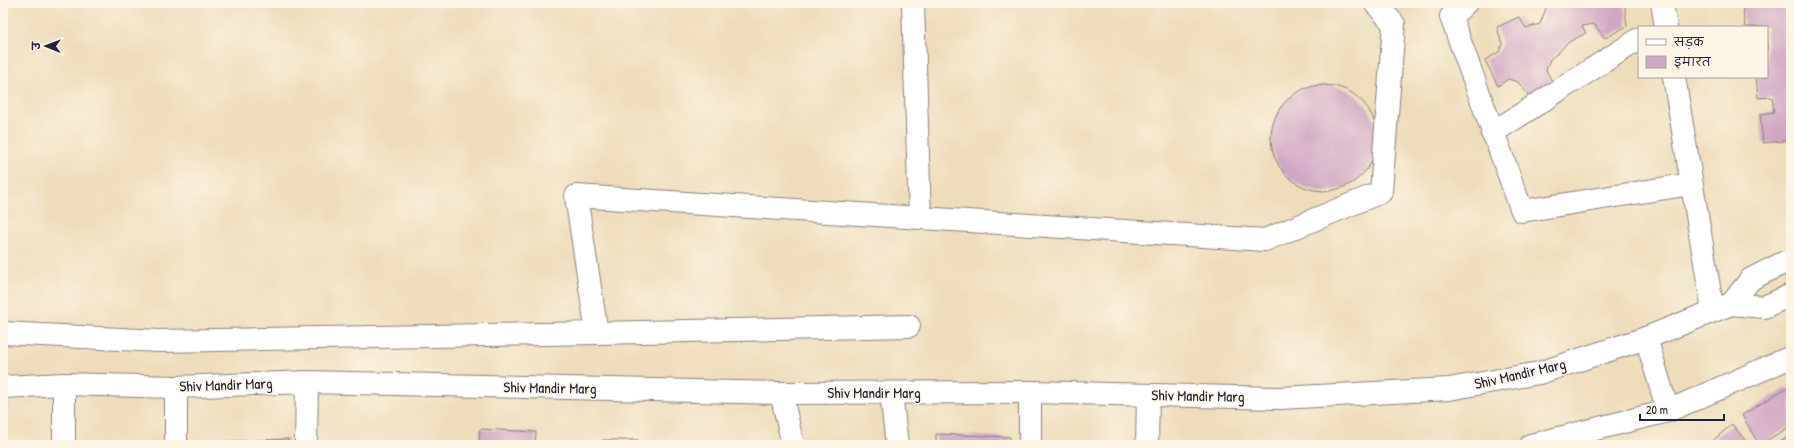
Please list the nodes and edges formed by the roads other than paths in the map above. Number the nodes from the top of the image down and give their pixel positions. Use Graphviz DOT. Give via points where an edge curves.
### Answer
graph roads {
  1 [pos="913,3"];
  2 [pos="1375,3"];
  3 [pos="1466,3"];
  4 [pos="1638,40"];
  5 [pos="1674,78"];
  6 [pos="1492,133"];
  7 [pos="1691,184"];
  8 [pos="920,218"];
  9 [pos="1791,259"];
  10 [pos="1791,295"];
  11 [pos="1722,308"];
  12 [pos="909,326"];
  13 [pos="3,333"];
  14 [pos="597,333"];
  15 [pos="1646,338"];
  16 [pos="1791,357"];
  17 [pos="307,382"];
  18 [pos="64,384"];
  19 [pos="3,387"];
  20 [pos="176,387"];
  21 [pos="1030,392"];
  22 [pos="781,393"];
  23 [pos="891,393"];
  24 [pos="1148,395"];
  25 [pos="1668,411"];
  26 [pos="64,445"];
  27 [pos="176,445"];
  28 [pos="306,445"];
  29 [pos="794,445"];
  30 [pos="897,445"];
  31 [pos="1030,445"];
  32 [pos="1147,445"];
  33 [pos="1531,445"];
  1 -- 8 [label="street"];
  2 -- 8 [label="street" via="1394,24 1381,192 1265,240"];
  3 -- 6 [label="street" via="1451,17"];
  4 -- 6 [label="street"];
  5 -- 7 [label="street"];
  6 -- 7 [label="street" via="1522,211"];
  7 -- 11 [label="street"];
  8 -- 14 [label="street" via="576,196"];
  9 -- 11 [label="street, Shiv Mandir Marg" via="1751,279"];
  10 -- 11 [label="street, Shiv Mandir Marg" via="1764,307"];
  11 -- 15 [label="street, Shiv Mandir Marg"];
  12 -- 14 [label="street"];
  13 -- 14 [label="street" via="159,341"];
  15 -- 24 [label="street, Shiv Mandir Marg" via="1539,373 1449,389 1280,398"];
  15 -- 25 [label="street"];
  16 -- 25 [label="street"];
  17 -- 20 [label="street, Shiv Mandir Marg"];
  17 -- 22 [label="street, Shiv Mandir Marg"];
  17 -- 28 [label="street"];
  18 -- 19 [label="street, Shiv Mandir Marg"];
  18 -- 20 [label="street, Shiv Mandir Marg"];
  18 -- 26 [label="street"];
  20 -- 27 [label="street"];
  21 -- 23 [label="street, Shiv Mandir Marg"];
  21 -- 24 [label="street, Shiv Mandir Marg"];
  21 -- 31 [label="street"];
  22 -- 23 [label="street, Shiv Mandir Marg"];
  22 -- 29 [label="street"];
  23 -- 30 [label="street"];
  24 -- 32 [label="street"];
  25 -- 33 [label="street"];
}
